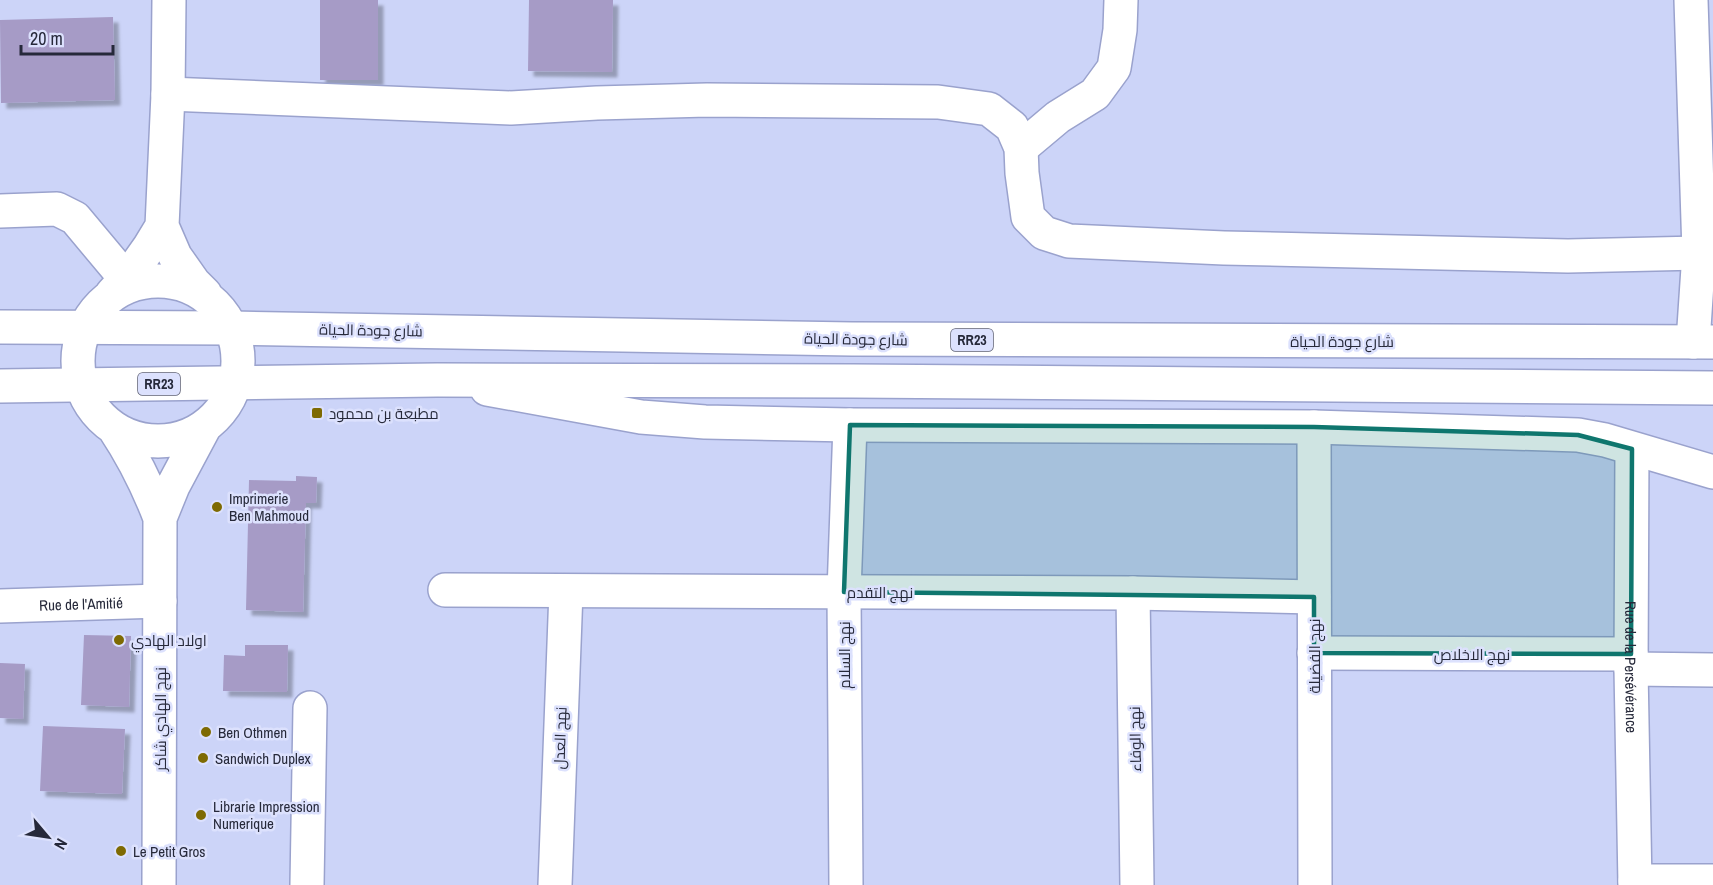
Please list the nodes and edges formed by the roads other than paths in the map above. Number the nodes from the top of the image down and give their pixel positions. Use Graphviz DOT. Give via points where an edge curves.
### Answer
graph roads {
  1 [pos="169,0"];
  2 [pos="1121,0"];
  3 [pos="1692,0"];
  4 [pos="168,94"];
  5 [pos="1021,148"];
  6 [pos="0,211"];
  7 [pos="162,226"];
  8 [pos="1699,253"];
  9 [pos="126,279"];
  10 [pos="94,314"];
  11 [pos="225,317"];
  12 [pos="0,327"];
  13 [pos="1703,342"];
  14 [pos="437,380"];
  15 [pos="236,383"];
  16 [pos="81,385"];
  17 [pos="0,386"];
  18 [pos="1713,388"];
  19 [pos="850,425"];
  20 [pos="205,426"];
  21 [pos="114,428"];
  22 [pos="1314,428"];
  23 [pos="1632,449"];
  24 [pos="1713,472"];
  25 [pos="160,518"];
  26 [pos="445,590"];
  27 [pos="566,591"];
  28 [pos="844,592"];
  29 [pos="1133,594"];
  30 [pos="1314,597"];
  31 [pos="160,601"];
  32 [pos="0,606"];
  33 [pos="1314,653"];
  34 [pos="1631,662"];
  35 [pos="1713,670"];
  36 [pos="310,708"];
  37 [pos="1713,880"];
  38 [pos="1635,883"];
  39 [pos="159,885"];
  40 [pos="307,885"];
  41 [pos="555,885"];
  42 [pos="846,885"];
  43 [pos="1137,885"];
  44 [pos="1315,885"];
  1 -- 4 [label="main road"];
  2 -- 5 [label="main road" via="1114,68 1095,94 1058,117"];
  3 -- 8 [label="main road"];
  4 -- 5 [label="main road" via="510,108 707,100 938,102 989,109 1012,127"];
  4 -- 7 [label="main road"];
  5 -- 8 [label="main road" via="1028,217 1044,233 1069,241 1556,255"];
  6 -- 9 [label="main road" via="57,209 75,218"];
  7 -- 9 [label="main road"];
  7 -- 11 [label="main road" via="194,284"];
  8 -- 13 [label="main road"];
  9 -- 10 [label="main road"];
  10 -- 11 [label="main road, شارع جودة الحياة / RR23"];
  10 -- 11 [label="main road" via="130,285 162,280 193,287"];
  10 -- 12 [label="main road, شارع جودة الحياة / RR23"];
  10 -- 16 [label="main road" via="78,356"];
  11 -- 13 [label="main road, شارع جودة الحياة / RR23" via="864,339"];
  11 -- 15 [label="main road" via="238,355"];
  14 -- 15 [label="main road, RR23"];
  14 -- 18 [label="main road, RR23"];
  14 -- 19 [label="main road" via="641,417"];
  15 -- 16 [label="main road, RR23"];
  15 -- 20 [label="main road" via="224,407"];
  16 -- 17 [label="main road, RR23"];
  16 -- 21 [label="main road" via="94,409"];
  19 -- 22 [label="main road"];
  19 -- 28 [label="main road, نهج السلام"];
  20 -- 21 [label="main road" via="183,437 160,441 136,438"];
  20 -- 25 [label="main road"];
  21 -- 25 [label="main road" via="133,456"];
  22 -- 23 [label="main road" via="1578,435"];
  22 -- 30 [label="main road, نهج الفضيلة"];
  23 -- 24 [label="main road"];
  23 -- 34 [label="main road, Rue de la Persévérance"];
  25 -- 31 [label="main road, نهج الهادي شاكر"];
  26 -- 27 [label="main road, نهج التقدم"];
  27 -- 28 [label="main road, نهج التقدم"];
  27 -- 41 [label="main road, نهج العدل"];
  28 -- 29 [label="main road, نهج التقدم"];
  28 -- 42 [label="main road, نهج السلام"];
  29 -- 30 [label="main road, نهج التقدم"];
  29 -- 43 [label="main road, نهج الوفاء"];
  30 -- 33 [label="main road, نهج الفضيلة"];
  31 -- 32 [label="main road, Rue de l'Amitié"];
  31 -- 39 [label="main road, نهج الهادي شاكر"];
  33 -- 34 [label="main road, نهج الاخلاص"];
  33 -- 44 [label="main road, نهج الفضيلة"];
  34 -- 35 [label="main road, نهج الاخلاص"];
  34 -- 38 [label="main road, Rue de la Persévérance"];
  36 -- 40 [label="main road"];
  37 -- 38 [label="main road"];
}
